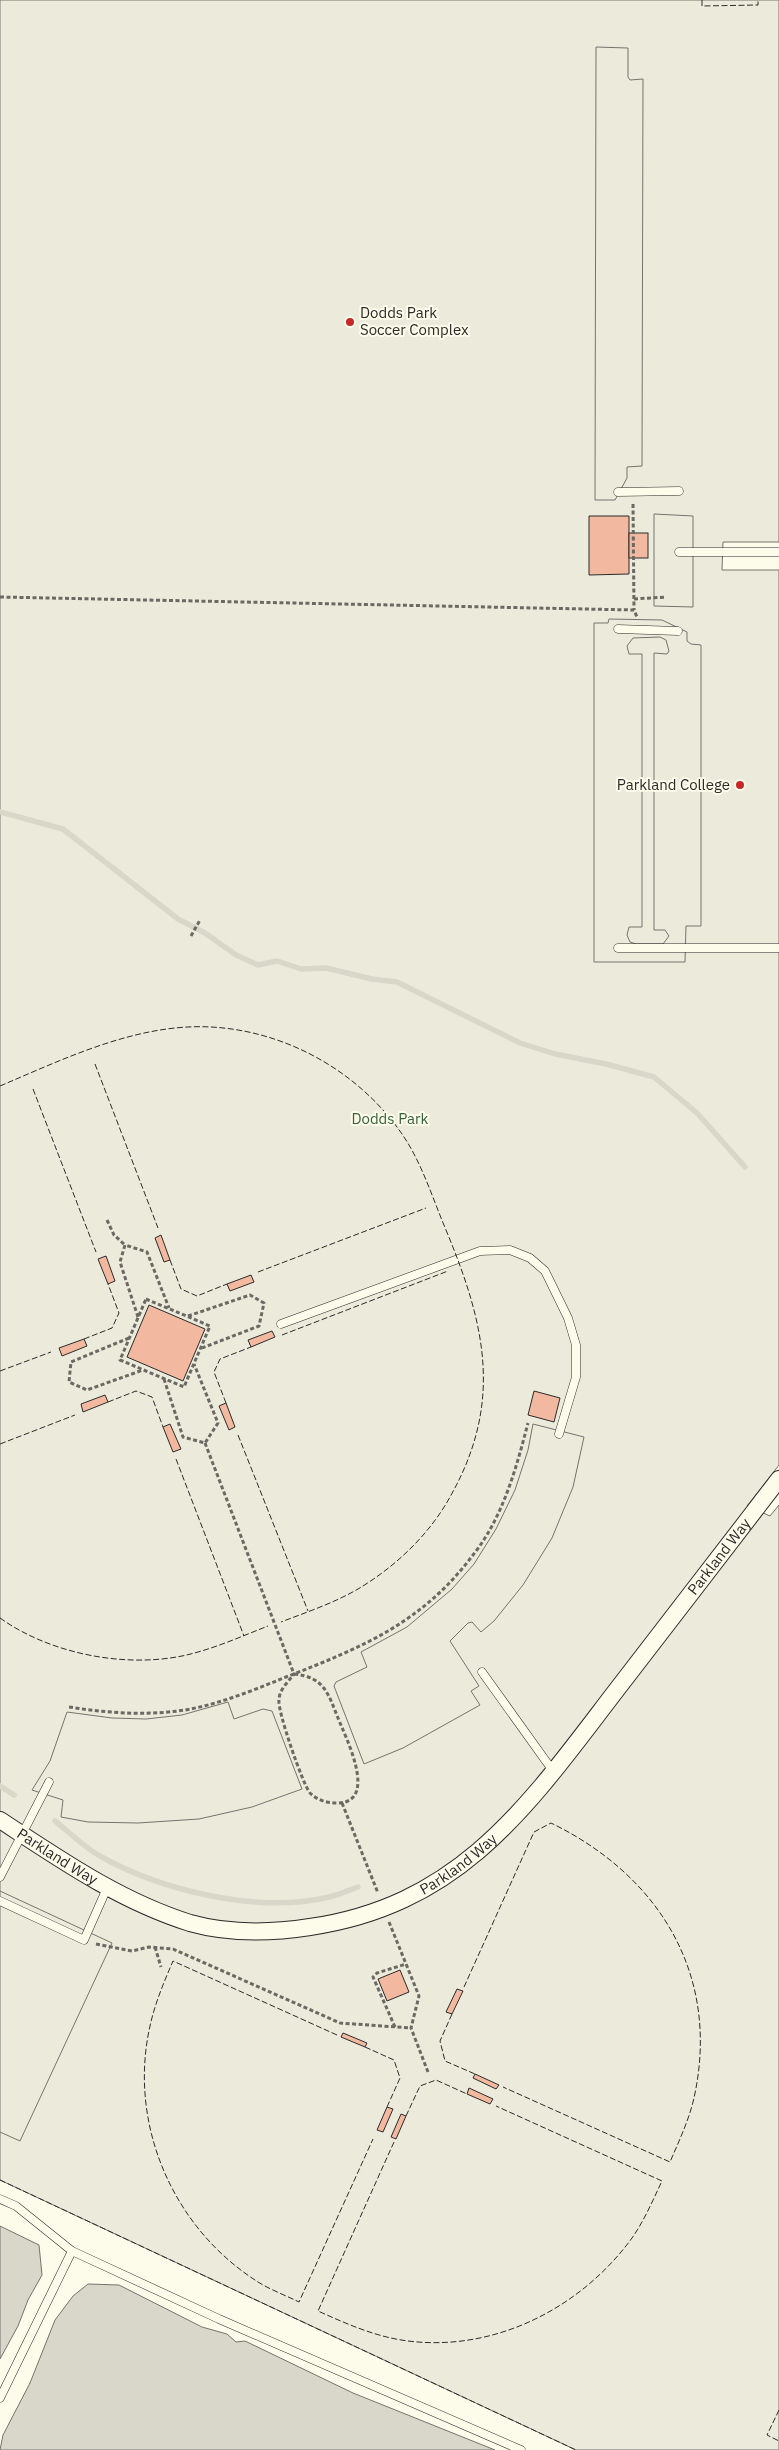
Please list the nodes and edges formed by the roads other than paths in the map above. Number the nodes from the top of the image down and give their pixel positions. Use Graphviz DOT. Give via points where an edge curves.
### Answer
graph roads {
  1 [pos="679,491"];
  2 [pos="618,492"];
  3 [pos="679,552"];
  4 [pos="779,552"];
  5 [pos="618,629"];
  6 [pos="678,631"];
  7 [pos="618,948"];
  8 [pos="779,948"];
  9 [pos="280,1324"];
  10 [pos="559,1434"];
  11 [pos="779,1479"];
  12 [pos="482,1672"];
  13 [pos="553,1771"];
  14 [pos="49,1782"];
  15 [pos="0,1820"];
  16 [pos="21,1834"];
  17 [pos="0,1877"];
  18 [pos="107,1888"];
  19 [pos="0,1901"];
  20 [pos="0,2198"];
  21 [pos="72,2251"];
  22 [pos="0,2398"];
  23 [pos="521,2450"];
  1 -- 2 [label="lane"];
  3 -- 4 [label="lane"];
  5 -- 6 [label="lane"];
  7 -- 8 [label="lane"];
  9 -- 10 [label="lane" via="480,1251 510,1250 530,1258 545,1271 568,1318 576,1344 576,1377"];
  11 -- 13 [label="street, Parkland Way"];
  12 -- 13 [label="lane"];
  13 -- 18 [label="street, Parkland Way" via="505,1826 456,1870 408,1898 363,1916 285,1931 217,1929 182,1920"];
  14 -- 16 [label="lane"];
  15 -- 16 [label="street, Parkland Way"];
  16 -- 17 [label="lane"];
  16 -- 18 [label="street, Parkland Way"];
  18 -- 19 [label="lane" via="84,1940"];
  20 -- 21 [label="lane" via="16,2206"];
  21 -- 22 [label="lane"];
  21 -- 23 [label="lane"];
}
